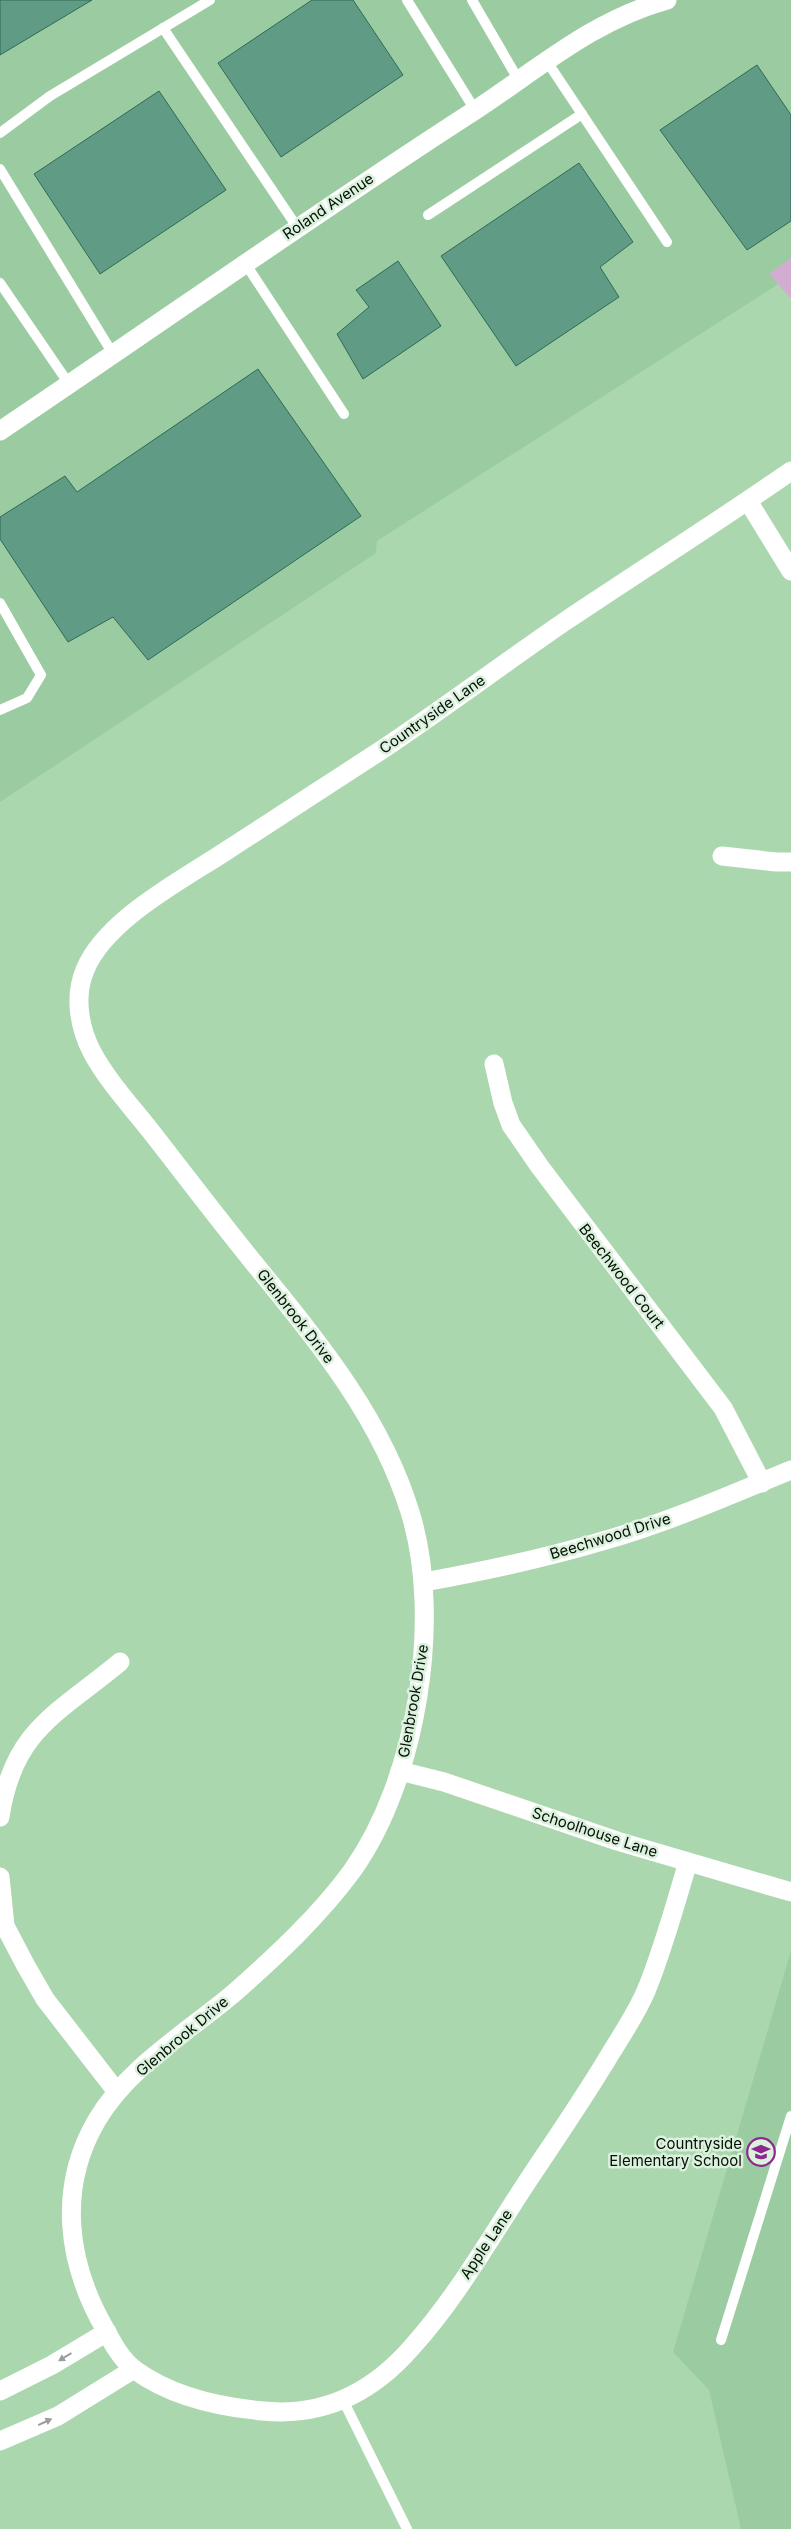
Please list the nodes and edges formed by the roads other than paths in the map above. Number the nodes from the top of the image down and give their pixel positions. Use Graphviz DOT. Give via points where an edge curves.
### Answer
graph roads {
  1 [pos="210,0"];
  2 [pos="407,0"];
  3 [pos="472,0"];
  4 [pos="667,0"];
  5 [pos="163,28"];
  6 [pos="546,60"];
  7 [pos="518,79"];
  8 [pos="475,110"];
  9 [pos="582,114"];
  10 [pos="2,127"];
  11 [pos="0,169"];
  12 [pos="428,215"];
  13 [pos="297,227"];
  14 [pos="668,242"];
  15 [pos="244,263"];
  16 [pos="0,283"];
  17 [pos="113,354"];
  18 [pos="69,384"];
  19 [pos="344,414"];
  20 [pos="0,431"];
  21 [pos="791,471"];
  22 [pos="748,501"];
  23 [pos="791,570"];
  24 [pos="0,602"];
  25 [pos="0,710"];
  26 [pos="722,856"];
  27 [pos="791,862"];
  28 [pos="85,968"];
  29 [pos="494,1064"];
  30 [pos="791,1470"];
  31 [pos="762,1482"];
  32 [pos="424,1582"];
  33 [pos="120,1662"];
  34 [pos="400,1771"];
  35 [pos="0,1816"];
  36 [pos="688,1862"];
  37 [pos="0,1877"];
  38 [pos="791,1892"];
  39 [pos="117,2092"];
  40 [pos="791,2116"];
  41 [pos="106,2332"];
  42 [pos="722,2340"];
  43 [pos="134,2369"];
  44 [pos="0,2391"];
  45 [pos="343,2400"];
  46 [pos="0,2441"];
  47 [pos="407,2529"];
  1 -- 5 [label="lane"];
  2 -- 8 [label="lane"];
  3 -- 7 [label="lane"];
  4 -- 6 [label="street, Roland Avenue" via="610,22"];
  5 -- 10 [label="lane"];
  5 -- 13 [label="lane"];
  6 -- 7 [label="street, Roland Avenue"];
  6 -- 9 [label="lane"];
  7 -- 8 [label="street, Roland Avenue"];
  8 -- 13 [label="street, Roland Avenue"];
  9 -- 12 [label="lane"];
  9 -- 14 [label="lane"];
  11 -- 17 [label="lane"];
  13 -- 15 [label="street, Roland Avenue"];
  15 -- 17 [label="street, Roland Avenue"];
  15 -- 19 [label="lane"];
  16 -- 18 [label="lane"];
  17 -- 18 [label="street, Roland Avenue"];
  18 -- 20 [label="street, Roland Avenue"];
  21 -- 22 [label="street, Countryside Lane"];
  22 -- 23 [label="street"];
  22 -- 28 [label="street, Countryside Lane" via="550,632 381,750 171,886 116,927 103,940"];
  24 -- 25 [label="lane" via="41,674 27,698"];
  26 -- 27 [label="street"];
  28 -- 32 [label="street, Glenbrook Drive" via="79,1008 83,1031 94,1055 129,1104 293,1310 365,1410 403,1491 419,1545"];
  29 -- 31 [label="street, Beechwood Court" via="511,1125 723,1408"];
  30 -- 31 [label="street, Beechwood Drive"];
  31 -- 32 [label="street, Beechwood Drive" via="608,1540 480,1572"];
  32 -- 34 [label="street, Glenbrook Drive" via="425,1626 420,1679"];
  33 -- 35 [label="street" via="43,1723 16,1759 7,1780"];
  34 -- 36 [label="street, Schoolhouse Lane" via="444,1782"];
  34 -- 39 [label="street, Glenbrook Drive" via="368,1845 353,1870 315,1915 250,1979"];
  36 -- 38 [label="street, Schoolhouse Lane"];
  36 -- 45 [label="street, Apple Lane" via="645,1992 586,2094 440,2312 407,2354 353,2398"];
  37 -- 39 [label="street" via="6,1926 26,1966 45,1999"];
  39 -- 41 [label="street, Glenbrook Drive" via="101,2114 82,2151 70,2201 80,2275"];
  40 -- 42 [label="lane"];
  41 -- 43 [label="street, Glenbrook Drive" via="120,2355"];
  41 -- 44 [label="street, one-way" via="52,2365"];
  43 -- 45 [label="street, Apple Lane" via="165,2387 217,2406 277,2413 306,2411"];
  46 -- 43 [label="street, one-way" via="58,2416"];
  45 -- 47 [label="lane"];
}
